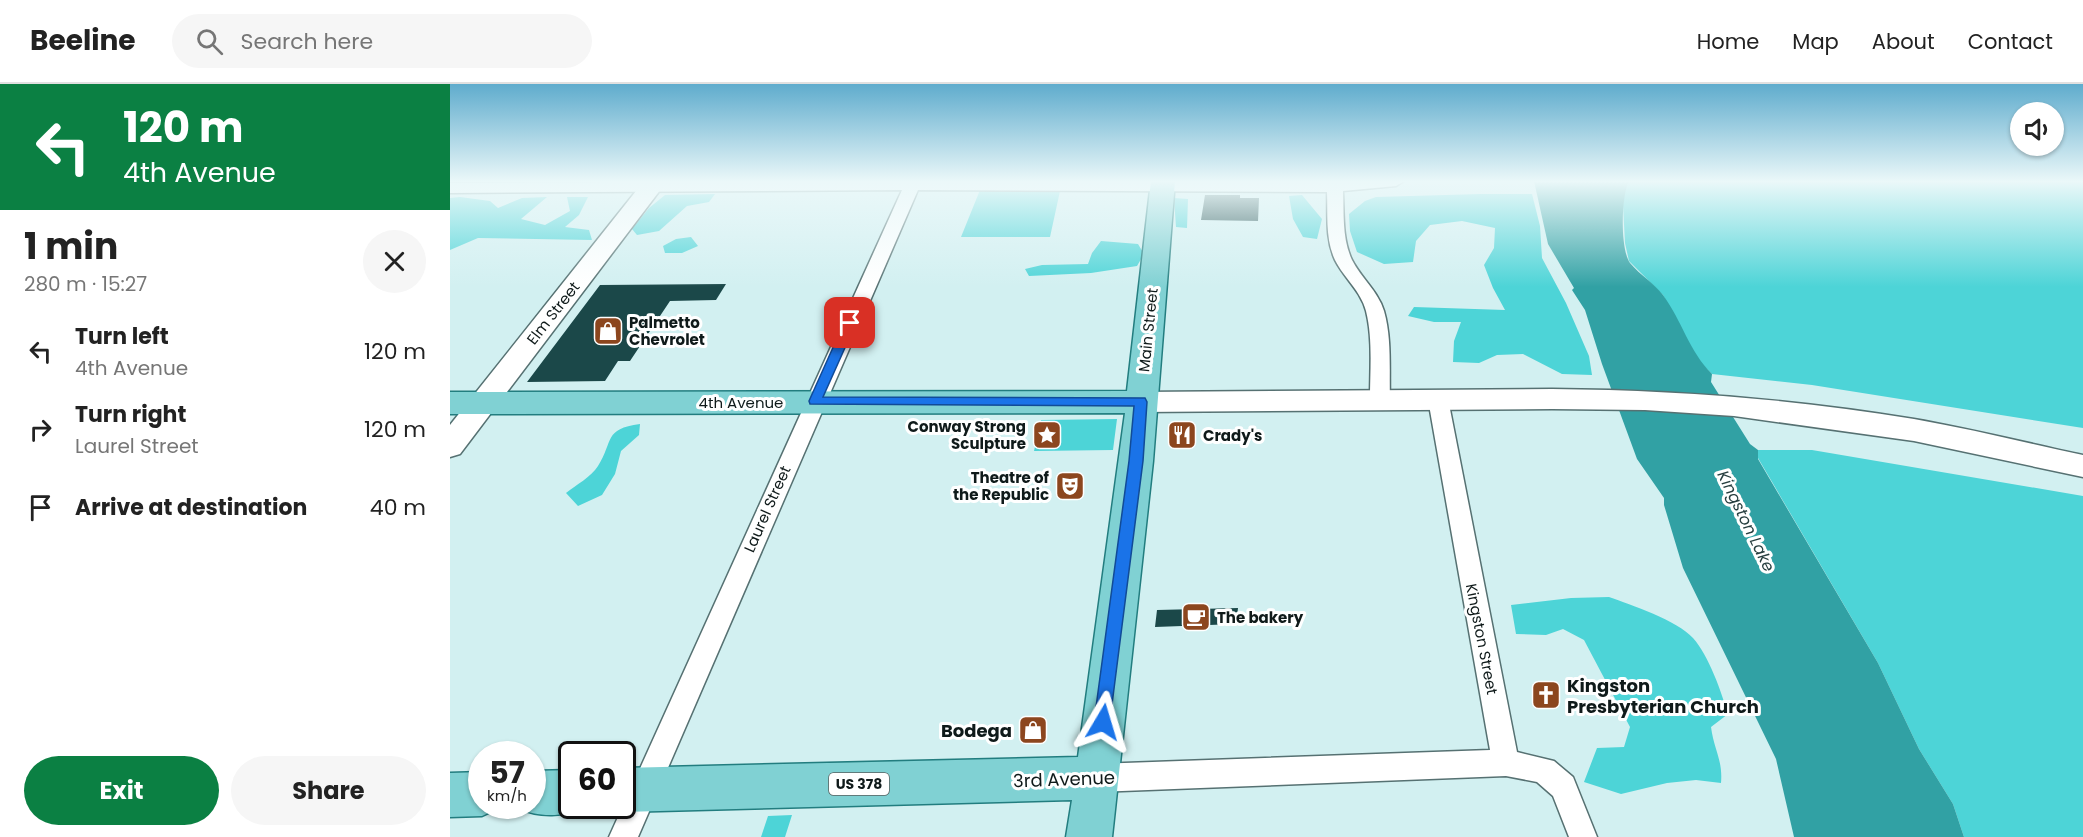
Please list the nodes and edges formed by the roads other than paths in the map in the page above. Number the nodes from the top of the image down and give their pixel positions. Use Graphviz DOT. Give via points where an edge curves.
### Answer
graph roads {
  1 [pos="629,216"];
  2 [pos="898,216"];
  3 [pos="1160,216"];
  4 [pos="1337,216"];
  5 [pos="1380,399"];
  6 [pos="1438,399"];
  7 [pos="815,401"];
  8 [pos="1140,402"];
  9 [pos="450,403"];
  10 [pos="483,403"];
  11 [pos="450,446"];
  12 [pos="2083,466"];
  13 [pos="1506,763"];
  14 [pos="1096,778"];
  15 [pos="636,784"];
  16 [pos="636,790"];
  17 [pos="468,794"];
  18 [pos="450,795"];
  19 [pos="627,819"];
  20 [pos="623,837"];
  21 [pos="1089,837"];
  22 [pos="1583,837"];
  1 -- 10 [label="main road, Elm Street"];
  2 -- 7 [label="street, Laurel Street"];
  3 -- 8 [label="main road, Main Street"];
  4 -- 5 [label="street" via="1340,251 1375,310"];
  5 -- 6 [label="main road"];
  5 -- 8 [label="main road"];
  6 -- 12 [label="main road" via="1645,400 1734,406 1914,430"];
  6 -- 13 [label="street, Kingston Street"];
  7 -- 8 [label="main road, 4th Avenue"];
  7 -- 10 [label="main road, 4th Avenue"];
  7 -- 15 [label="street, Laurel Street"];
  8 -- 14 [label="main road, Main Street"];
  9 -- 10 [label="main road, 4th Avenue"];
  10 -- 11 [label="main road, Elm Street"];
  13 -- 14 [label="street, 3rd Avenue"];
  13 -- 22 [label="street" via="1544,770 1563,787"];
  14 -- 16 [label="main road, 3rd Avenue / US 378"];
  14 -- 21 [label="main road, Main Street"];
  17 -- 18 [label="main road"];
  19 -- 20 [label="street, Laurel Street"];
}
